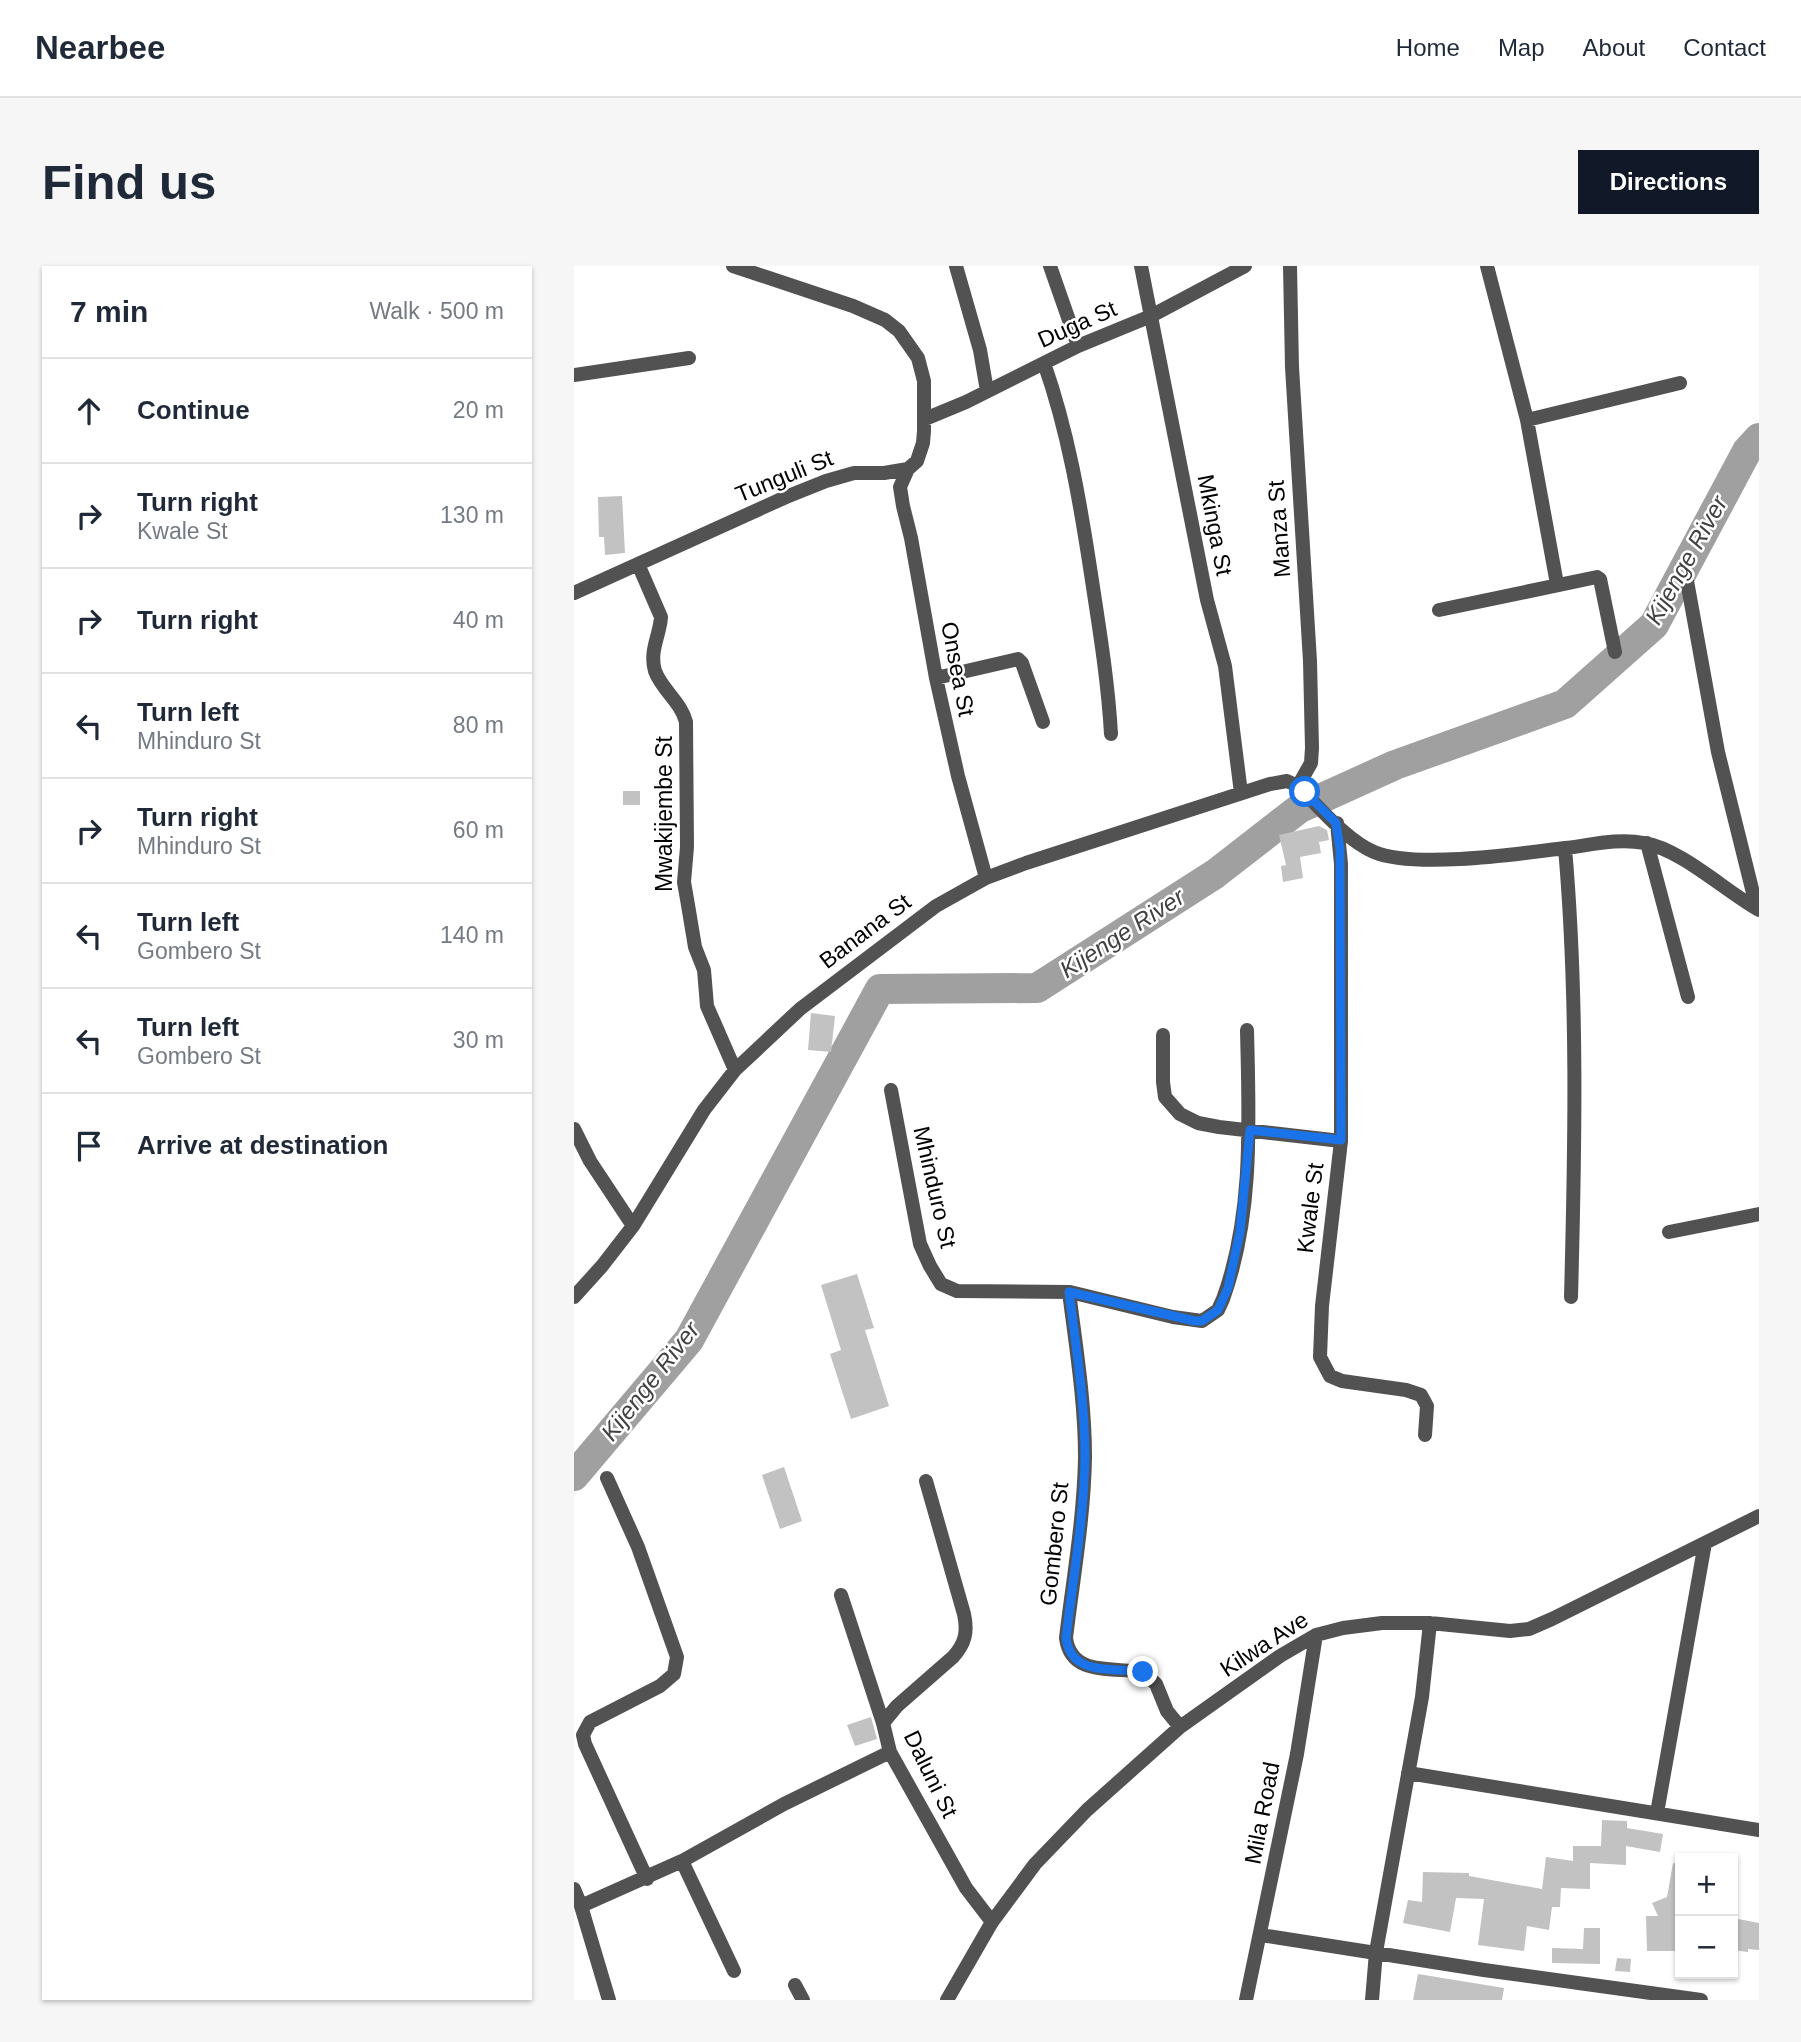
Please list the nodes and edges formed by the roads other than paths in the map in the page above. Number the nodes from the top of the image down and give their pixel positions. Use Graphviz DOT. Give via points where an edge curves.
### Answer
graph roads {
  1 [pos="733,266"];
  2 [pos="956,266"];
  3 [pos="1050,266"];
  4 [pos="1140,266"];
  5 [pos="1245,266"];
  6 [pos="1290,266"];
  7 [pos="1487,266"];
  8 [pos="1151,316"];
  9 [pos="1078,346"];
  10 [pos="689,358"];
  11 [pos="1044,363"];
  12 [pos="574,375"];
  13 [pos="1680,383"];
  14 [pos="987,391"];
  15 [pos="925,419"];
  16 [pos="1527,420"];
  17 [pos="908,469"];
  18 [pos="638,564"];
  19 [pos="1687,581"];
  20 [pos="1558,584"];
  21 [pos="574,593"];
  22 [pos="1439,610"];
  23 [pos="1615,652"];
  24 [pos="936,678"];
  25 [pos="1043,722"];
  26 [pos="1111,734"];
  27 [pos="1301,789"];
  28 [pos="1241,793"];
  29 [pos="1336,823"];
  30 [pos="1647,843"];
  31 [pos="1564,848"];
  32 [pos="986,878"];
  33 [pos="1758,909"];
  34 [pos="1688,997"];
  35 [pos="1247,1030"];
  36 [pos="1163,1035"];
  37 [pos="735,1070"];
  38 [pos="891,1090"];
  39 [pos="574,1129"];
  40 [pos="1250,1130"];
  41 [pos="1341,1140"];
  42 [pos="574,1150"];
  43 [pos="590,1161"];
  44 [pos="1759,1214"];
  45 [pos="633,1226"];
  46 [pos="1669,1232"];
  47 [pos="1069,1292"];
  48 [pos="574,1297"];
  49 [pos="1571,1297"];
  50 [pos="1425,1435"];
  51 [pos="607,1478"];
  52 [pos="926,1481"];
  53 [pos="1759,1516"];
  54 [pos="1705,1543"];
  55 [pos="841,1595"];
  56 [pos="1430,1623"];
  57 [pos="1316,1635"];
  58 [pos="883,1723"];
  59 [pos="1180,1727"];
  60 [pos="890,1752"];
  61 [pos="1408,1773"];
  62 [pos="1657,1813"];
  63 [pos="1759,1830"];
  64 [pos="682,1861"];
  65 [pos="647,1878"];
  66 [pos="574,1889"];
  67 [pos="581,1906"];
  68 [pos="992,1922"];
  69 [pos="1261,1934"];
  70 [pos="1376,1952"];
  71 [pos="734,1971"];
  72 [pos="795,1985"];
  73 [pos="609,2000"];
  74 [pos="803,2000"];
  75 [pos="947,2000"];
  76 [pos="1246,2000"];
  77 [pos="1372,2000"];
  78 [pos="1701,2000"];
  1 -- 15 [label="street" via="885,320 918,358"];
  2 -- 14 [label="street"];
  3 -- 9 [label="street"];
  4 -- 8 [label="street, Mkinga St"];
  5 -- 8 [label="street, Duga St"];
  6 -- 27 [label="street, Manza St" via="1310,661 1311,763"];
  7 -- 16 [label="street"];
  8 -- 9 [label="street, Duga St"];
  8 -- 28 [label="street, Mkinga St" via="1205,591 1226,666"];
  9 -- 11 [label="street, Duga St"];
  10 -- 12 [label="street"];
  11 -- 14 [label="street, Duga St"];
  11 -- 26 [label="street" via="1064,425 1080,506 1107,675"];
  13 -- 16 [label="street"];
  14 -- 15 [label="street, Duga St"];
  15 -- 17 [label="street" via="917,461"];
  16 -- 20 [label="street"];
  17 -- 18 [label="street, Tunguli St" via="854,473 826,481"];
  17 -- 24 [label="street, Onsea St" via="900,487"];
  18 -- 21 [label="street, Tunguli St"];
  18 -- 37 [label="street, Mwakijembe St" via="661,617 655,639 656,672 686,722 684,882 695,947 704,970 707,1006"];
  19 -- 33 [label="street" via="1718,752"];
  20 -- 22 [label="street"];
  20 -- 23 [label="street" via="1601,579"];
  24 -- 25 [label="street" via="1018,659"];
  24 -- 32 [label="street, Onsea St"];
  27 -- 28 [label="street, Banana St" via="1287,781"];
  27 -- 29 [label="street"];
  28 -- 32 [label="street, Banana St"];
  29 -- 31 [label="street" via="1375,853 1411,859"];
  29 -- 41 [label="street, Kwale St" via="1341,864"];
  30 -- 31 [label="street"];
  30 -- 33 [label="street" via="1678,857"];
  30 -- 34 [label="street"];
  31 -- 49 [label="street" via="1575,986"];
  32 -- 37 [label="street, Banana St" via="936,906 878,949 800,1009"];
  35 -- 40 [label="street, Mhinduro St"];
  36 -- 40 [label="street" via="1163,1082 1171,1107 1198,1123"];
  37 -- 45 [label="street, Banana St" via="704,1110"];
  38 -- 47 [label="street, Mhinduro St" via="920,1244 942,1284 957,1291"];
  39 -- 43 [label="street"];
  40 -- 41 [label="street"];
  40 -- 47 [label="street, Mhinduro St" via="1240,1232 1228,1288 1218,1310 1195,1321"];
  41 -- 50 [label="street, Kwale St" via="1320,1357 1330,1376 1342,1381 1421,1395 1427,1406"];
  42 -- 43 [label="street"];
  43 -- 45 [label="street"];
  44 -- 46 [label="street"];
  45 -- 48 [label="street, Banana St"];
  47 -- 59 [label="street, Gombero St" via="1085,1458 1067,1647 1084,1666 1143,1672 1151,1677"];
  51 -- 65 [label="street" via="638,1547 677,1657 674,1674 660,1686 590,1722 583,1735"];
  52 -- 58 [label="street" via="967,1626 965,1638 953,1657"];
  53 -- 54 [label="street, Kilwa Ave"];
  54 -- 56 [label="street, Kilwa Ave" via="1529,1629"];
  54 -- 62 [label="street"];
  55 -- 58 [label="street, Daluni St"];
  56 -- 57 [label="street, Kilwa Ave" via="1382,1623"];
  56 -- 61 [label="street"];
  57 -- 59 [label="street, Kilwa Ave"];
  57 -- 69 [label="street, Mila Road" via="1306,1709"];
  58 -- 60 [label="street, Daluni St"];
  59 -- 68 [label="street, Kilwa Ave" via="1087,1810 1035,1864"];
  60 -- 64 [label="street"];
  60 -- 68 [label="street, Daluni St" via="966,1888"];
  61 -- 62 [label="street"];
  61 -- 70 [label="street"];
  62 -- 63 [label="street"];
  64 -- 65 [label="street"];
  64 -- 71 [label="street"];
  65 -- 67 [label="street"];
  66 -- 67 [label="street"];
  67 -- 73 [label="street"];
  68 -- 75 [label="street, Kilwa Ave"];
  69 -- 70 [label="street"];
  69 -- 76 [label="street, Mila Road"];
  70 -- 77 [label="street"];
  70 -- 78 [label="street"];
  72 -- 74 [label="street"];
}
